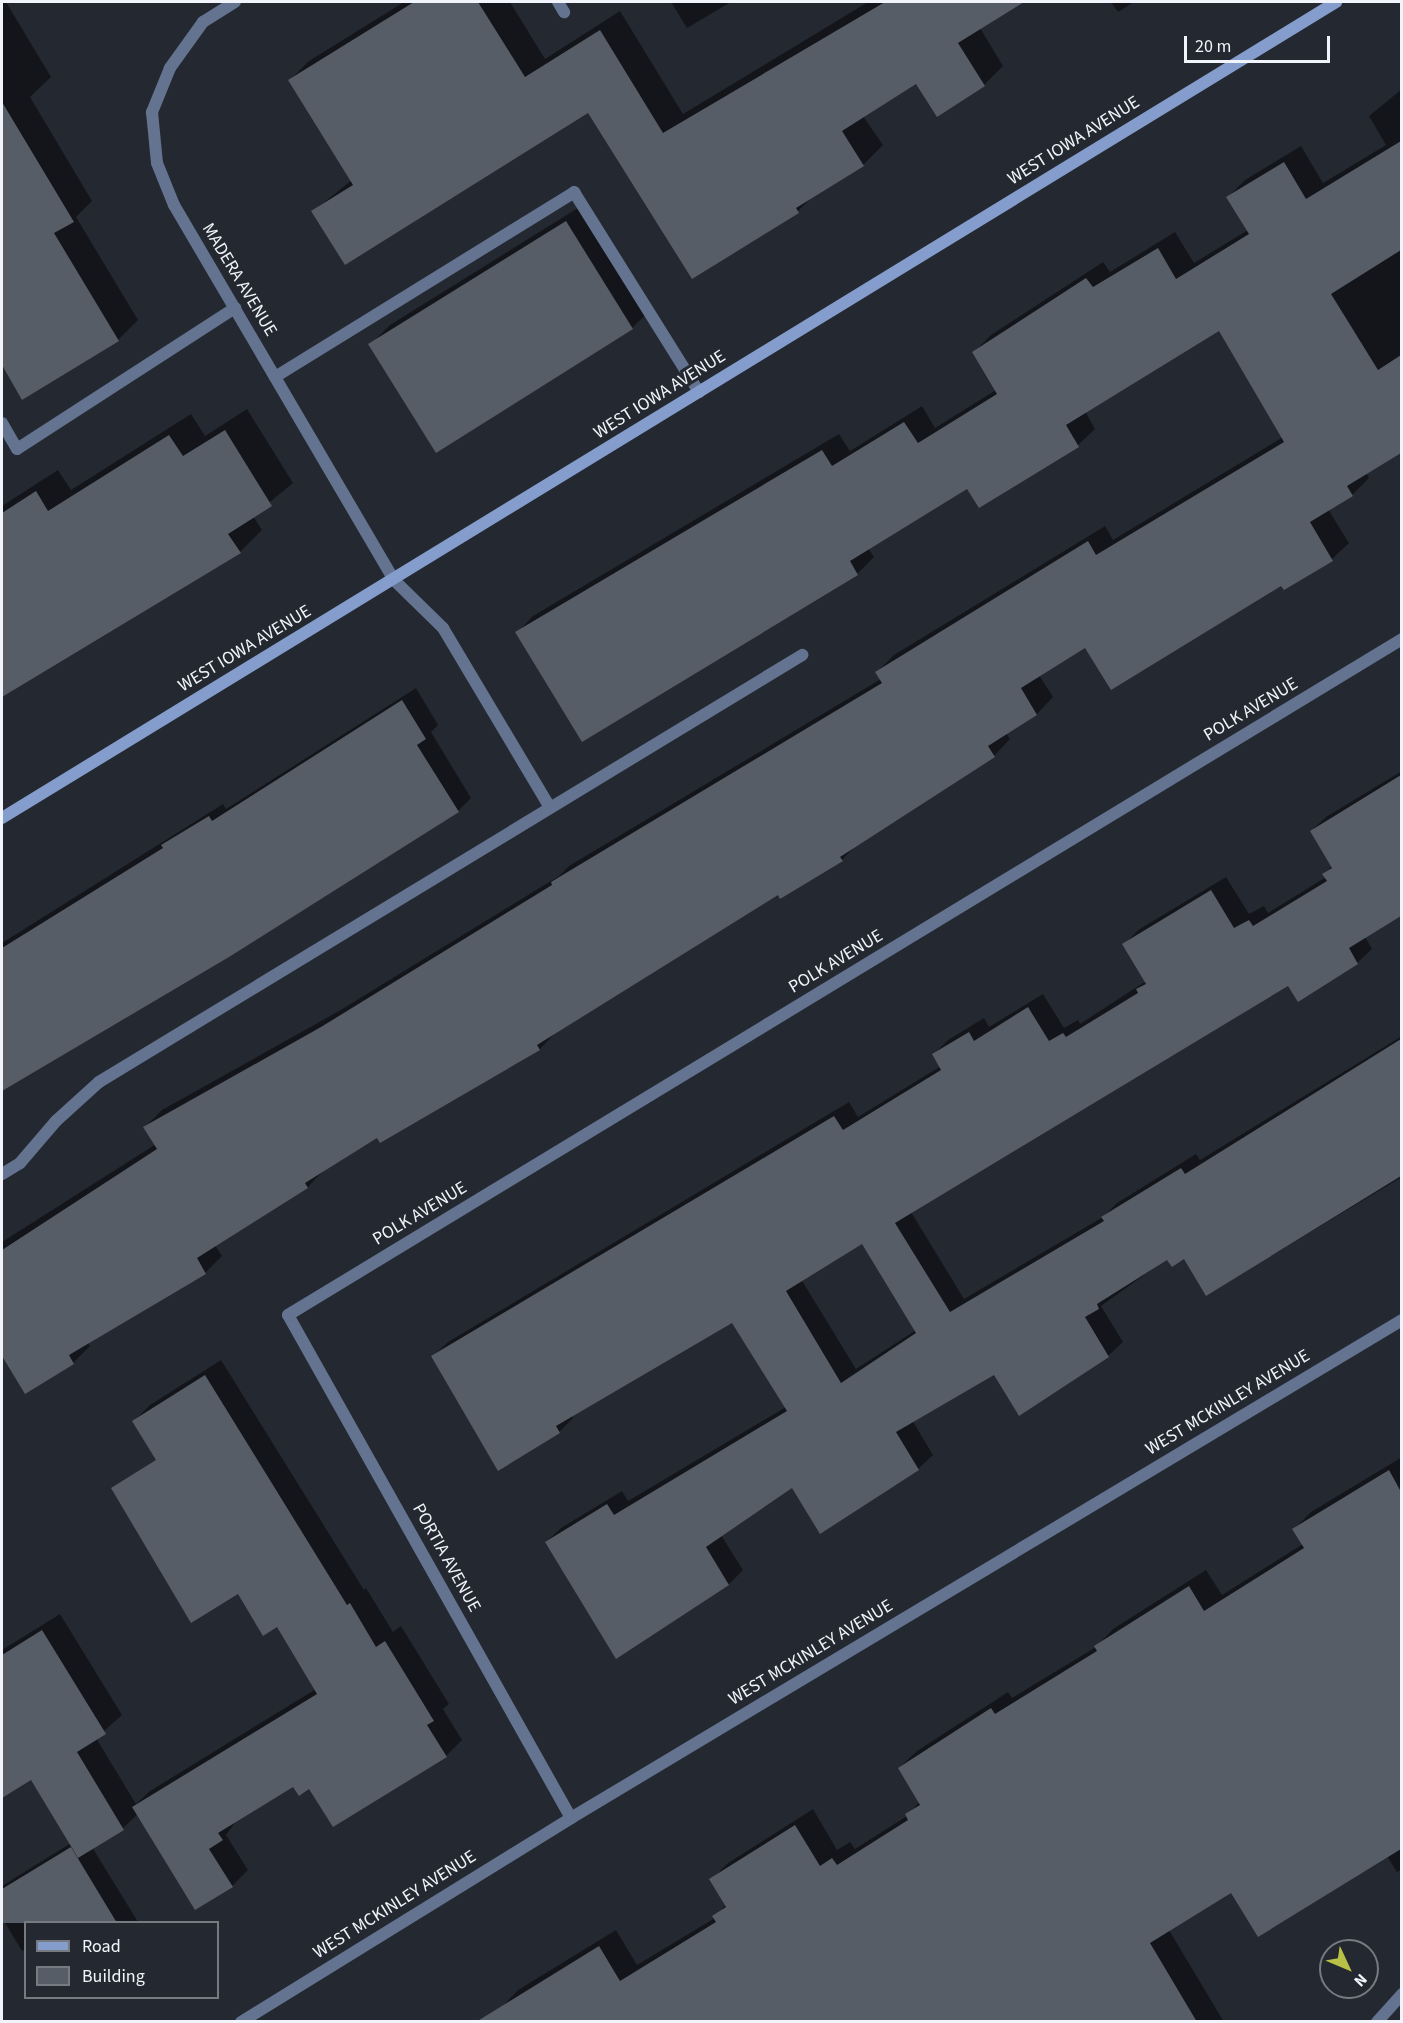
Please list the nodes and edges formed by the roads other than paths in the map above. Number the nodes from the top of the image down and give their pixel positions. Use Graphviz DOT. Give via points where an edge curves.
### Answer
graph roads {
  1 [pos="235,2"];
  2 [pos="1336,2"];
  3 [pos="235,308"];
  4 [pos="275,377"];
  5 [pos="699,392"];
  6 [pos="2,423"];
  7 [pos="394,580"];
  8 [pos="1401,639"];
  9 [pos="802,655"];
  10 [pos="549,806"];
  11 [pos="2,818"];
  12 [pos="2,1174"];
  13 [pos="288,1315"];
  14 [pos="1401,1320"];
  15 [pos="571,1818"];
  16 [pos="1401,1994"];
  17 [pos="241,2022"];
  18 [pos="1377,2022"];
  1 -- 3 [label="street, MADERA AVENUE" via="203,22 171,68 152,112 157,164 174,206"];
  2 -- 5 [label="street, WEST IOWA AVENUE"];
  3 -- 4 [label="street, MADERA AVENUE"];
  3 -- 6 [label="street" via="17,449"];
  4 -- 5 [label="street" via="574,192"];
  4 -- 7 [label="street, MADERA AVENUE"];
  5 -- 7 [label="street, WEST IOWA AVENUE"];
  7 -- 10 [label="street, MADERA AVENUE" via="444,628"];
  7 -- 11 [label="street, WEST IOWA AVENUE"];
  8 -- 13 [label="street, POLK AVENUE"];
  9 -- 10 [label="street"];
  10 -- 12 [label="street" via="99,1082 56,1121 20,1164"];
  13 -- 15 [label="street, PORTIA AVENUE"];
  14 -- 15 [label="street, WEST MCKINLEY AVENUE"];
  15 -- 17 [label="street, WEST MCKINLEY AVENUE"];
  16 -- 18 [label="street"];
}
